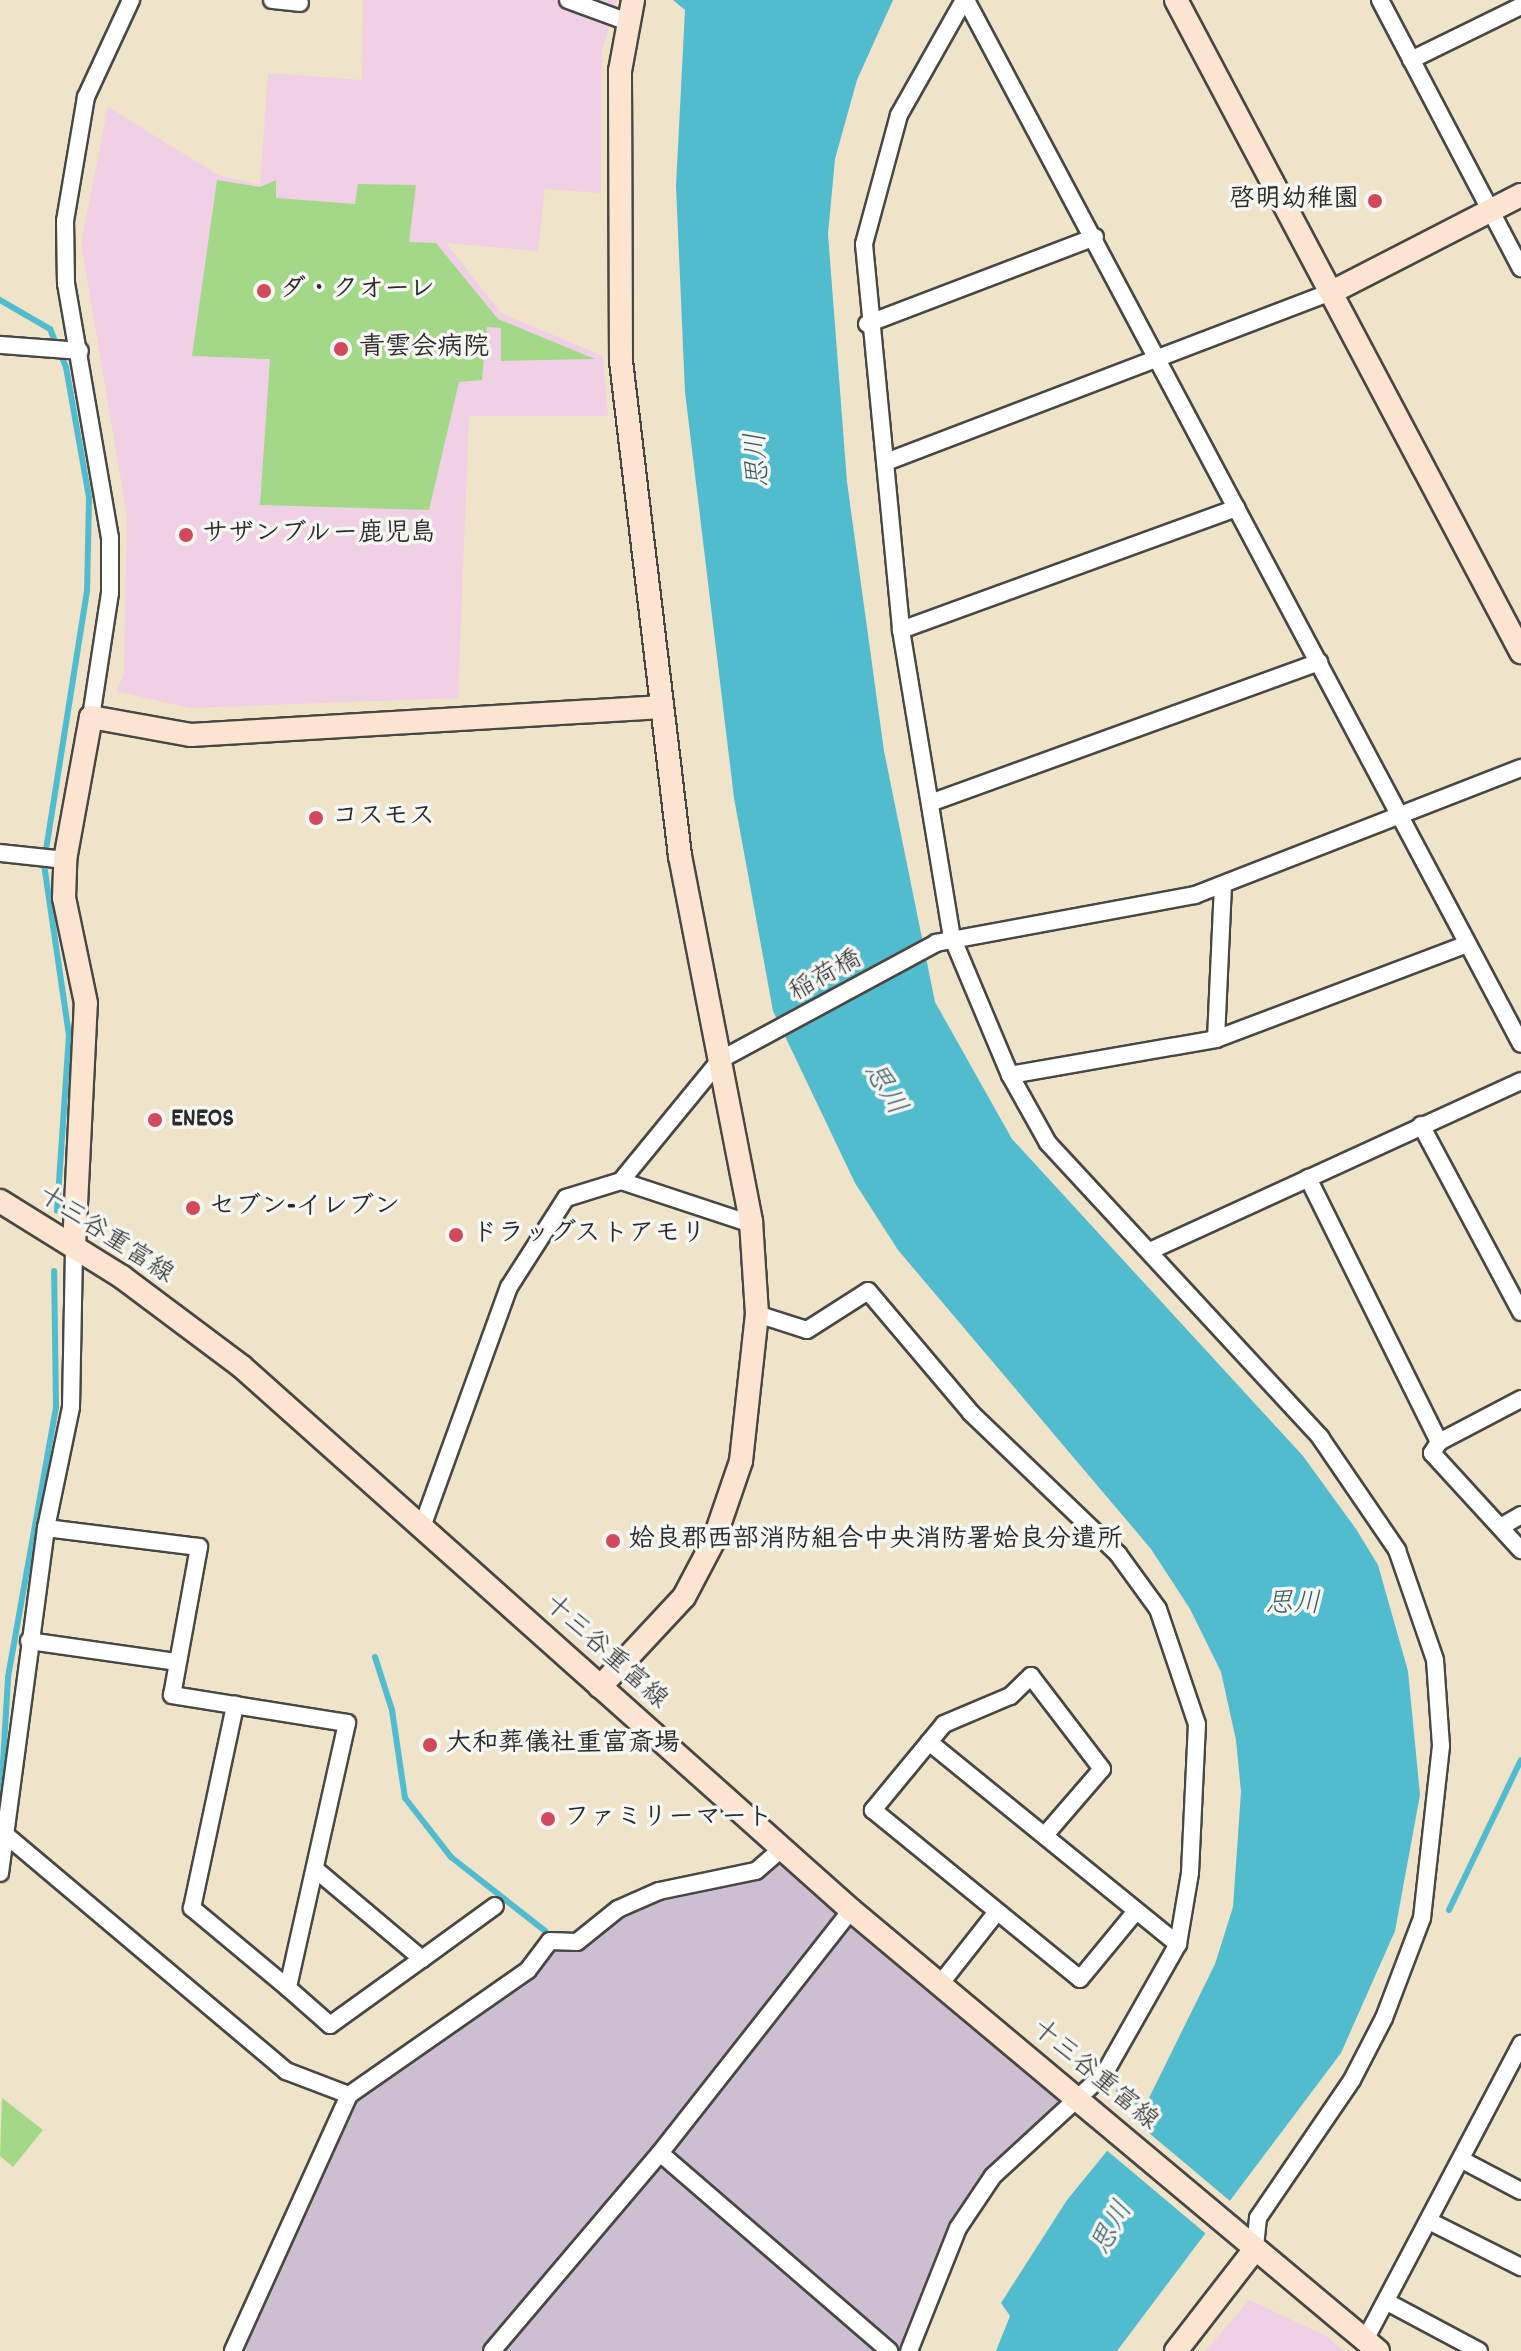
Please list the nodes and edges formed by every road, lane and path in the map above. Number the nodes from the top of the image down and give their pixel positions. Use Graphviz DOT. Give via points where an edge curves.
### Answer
graph roads {
  1 [pos="131,0"];
  2 [pos="272,0"];
  3 [pos="568,0"];
  4 [pos="633,0"];
  5 [pos="965,0"];
  6 [pos="1176,0"];
  7 [pos="1380,0"];
  8 [pos="300,3"];
  9 [pos="1521,6"];
  10 [pos="628,22"];
  11 [pos="1411,60"];
  12 [pos="1521,195"];
  13 [pos="1490,209"];
  14 [pos="1095,237"];
  15 [pos="1521,268"];
  16 [pos="1332,292"];
  17 [pos="867,324"];
  18 [pos="0,345"];
  19 [pos="76,350"];
  20 [pos="1160,359"];
  21 [pos="886,462"];
  22 [pos="1237,508"];
  23 [pos="901,630"];
  24 [pos="1521,652"];
  25 [pos="1319,662"];
  26 [pos="662,707"];
  27 [pos="91,717"];
  28 [pos="1521,768"];
  29 [pos="930,803"];
  30 [pos="1402,814"];
  31 [pos="0,853"];
  32 [pos="65,860"];
  33 [pos="1223,885"];
  34 [pos="944,940"];
  35 [pos="1467,944"];
  36 [pos="1216,1039"];
  37 [pos="1521,1044"];
  38 [pos="730,1057"];
  39 [pos="1010,1075"];
  40 [pos="1521,1081"];
  41 [pos="1421,1125"];
  42 [pos="1308,1178"];
  43 [pos="621,1181"];
  44 [pos="0,1201"];
  45 [pos="751,1224"];
  46 [pos="74,1246"];
  47 [pos="1150,1251"];
  48 [pos="1521,1312"];
  49 [pos="757,1314"];
  50 [pos="1521,1399"];
  51 [pos="1439,1442"];
  52 [pos="1521,1515"];
  53 [pos="1504,1525"];
  54 [pos="422,1527"];
  55 [pos="46,1528"];
  56 [pos="1521,1550"];
  57 [pos="29,1641"];
  58 [pos="177,1662"];
  59 [pos="600,1687"];
  60 [pos="235,1705"];
  61 [pos="929,1742"];
  62 [pos="5,1832"];
  63 [pos="1045,1835"];
  64 [pos="781,1849"];
  65 [pos="315,1869"];
  66 [pos="0,1873"];
  67 [pos="495,1906"];
  68 [pos="851,1910"];
  69 [pos="1136,1911"];
  70 [pos="996,1913"];
  71 [pos="1178,1944"];
  72 [pos="422,1959"];
  73 [pos="941,1983"];
  74 [pos="288,1988"];
  75 [pos="1521,2044"];
  76 [pos="349,2095"];
  77 [pos="1085,2104"];
  78 [pos="660,2153"];
  79 [pos="1464,2161"];
  80 [pos="1521,2191"];
  81 [pos="1431,2222"];
  82 [pos="1255,2249"];
  83 [pos="1521,2267"];
  84 [pos="1389,2303"];
  85 [pos="1372,2345"];
  86 [pos="233,2351"];
  87 [pos="492,2351"];
  88 [pos="889,2351"];
  89 [pos="909,2351"];
  90 [pos="1176,2351"];
  91 [pos="1479,2351"];
  1 -- 19 [label="street" via="86,97 67,205 66,284"];
  2 -- 8 [label="street"];
  3 -- 10 [label="street"];
  4 -- 10 [label="street"];
  5 -- 14 [label="street"];
  5 -- 17 [label="street" via="906,101 878,177 864,244"];
  6 -- 16 [label="street"];
  7 -- 11 [label="street"];
  9 -- 11 [label="street"];
  10 -- 26 [label="street" via="620,71 616,294"];
  11 -- 13 [label="street"];
  12 -- 13 [label="street"];
  13 -- 15 [label="street"];
  13 -- 16 [label="street"];
  14 -- 17 [label="street"];
  14 -- 20 [label="street"];
  16 -- 20 [label="street"];
  16 -- 24 [label="street"];
  17 -- 21 [label="street"];
  18 -- 19 [label="street"];
  19 -- 27 [label="street" via="110,538 110,593"];
  20 -- 21 [label="street"];
  20 -- 22 [label="street"];
  21 -- 23 [label="street"];
  22 -- 23 [label="street"];
  22 -- 25 [label="street"];
  23 -- 29 [label="street"];
  25 -- 29 [label="street"];
  25 -- 30 [label="street"];
  26 -- 27 [label="street" via="191,735"];
  26 -- 38 [label="street" via="692,940"];
  27 -- 32 [label="street"];
  28 -- 30 [label="street, 稲荷橋"];
  29 -- 34 [label="street"];
  30 -- 33 [label="street, 稲荷橋"];
  30 -- 35 [label="street"];
  31 -- 32 [label="street"];
  32 -- 46 [label="street" via="64,898 86,1003"];
  33 -- 34 [label="street, 稲荷橋"];
  33 -- 36 [label="street"];
  34 -- 38 [label="street, 稲荷橋"];
  34 -- 39 [label="street"];
  35 -- 36 [label="street"];
  35 -- 37 [label="street"];
  36 -- 39 [label="street"];
  38 -- 43 [label="street"];
  38 -- 45 [label="street"];
  39 -- 47 [label="street" via="1048,1143"];
  40 -- 41 [label="street"];
  41 -- 42 [label="street"];
  41 -- 48 [label="street"];
  42 -- 47 [label="street"];
  42 -- 51 [label="street"];
  43 -- 45 [label="street"];
  43 -- 54 [label="street" via="566,1198 509,1287"];
  44 -- 46 [label="street, 十三谷重富線"];
  45 -- 49 [label="street"];
  46 -- 54 [label="street, 十三谷重富線" via="241,1366"];
  46 -- 55 [label="street" via="71,1407"];
  47 -- 82 [label="street" via="1320,1437 1397,1550 1435,1660 1441,1746 1422,1918 1384,2018 1352,2080 1258,2218"];
  49 -- 59 [label="street" via="741,1461 714,1540 684,1597"];
  49 -- 71 [label="street" via="807,1330 868,1291 971,1413 1118,1554 1158,1609 1197,1724 1190,1873"];
  50 -- 51 [label="street"];
  51 -- 53 [label="street" via="1432,1453"];
  52 -- 53 [label="street"];
  53 -- 56 [label="street"];
  54 -- 59 [label="street, 十三谷重富線"];
  55 -- 57 [label="street"];
  55 -- 58 [label="street" via="199,1547"];
  57 -- 58 [label="street"];
  57 -- 62 [label="street"];
  58 -- 60 [label="street" via="172,1695"];
  59 -- 64 [label="street, 十三谷重富線"];
  60 -- 65 [label="street" via="347,1723"];
  60 -- 74 [label="street" via="192,1908"];
  61 -- 63 [label="street"];
  61 -- 63 [label="street" via="944,1724 1010,1696 1031,1676 1102,1769"];
  61 -- 70 [label="street" via="873,1810"];
  62 -- 66 [label="street"];
  62 -- 76 [label="street" via="286,2071"];
  63 -- 69 [label="street"];
  64 -- 68 [label="street, 十三谷重富線"];
  64 -- 76 [label="street" via="756,1871 659,1891 618,1909 577,1942 550,1941 528,1970"];
  65 -- 72 [label="street"];
  65 -- 74 [label="street"];
  67 -- 72 [label="street"];
  68 -- 73 [label="street, 十三谷重富線"];
  68 -- 78 [label="street"];
  69 -- 70 [label="street" via="1080,1979"];
  69 -- 71 [label="street"];
  70 -- 73 [label="street"];
  71 -- 77 [label="street"];
  72 -- 74 [label="street" via="330,2025"];
  73 -- 77 [label="street, 十三谷重富線"];
  75 -- 79 [label="street"];
  76 -- 86 [label="street"];
  77 -- 82 [label="street, 十三谷重富線"];
  77 -- 89 [label="street" via="984,2189 958,2228"];
  78 -- 87 [label="street"];
  78 -- 88 [label="street"];
  79 -- 80 [label="street"];
  79 -- 81 [label="street"];
  81 -- 83 [label="street"];
  81 -- 84 [label="street"];
  82 -- 85 [label="street, 十三谷重富線"];
  82 -- 90 [label="street"];
  84 -- 85 [label="street"];
  84 -- 91 [label="street"];
}
